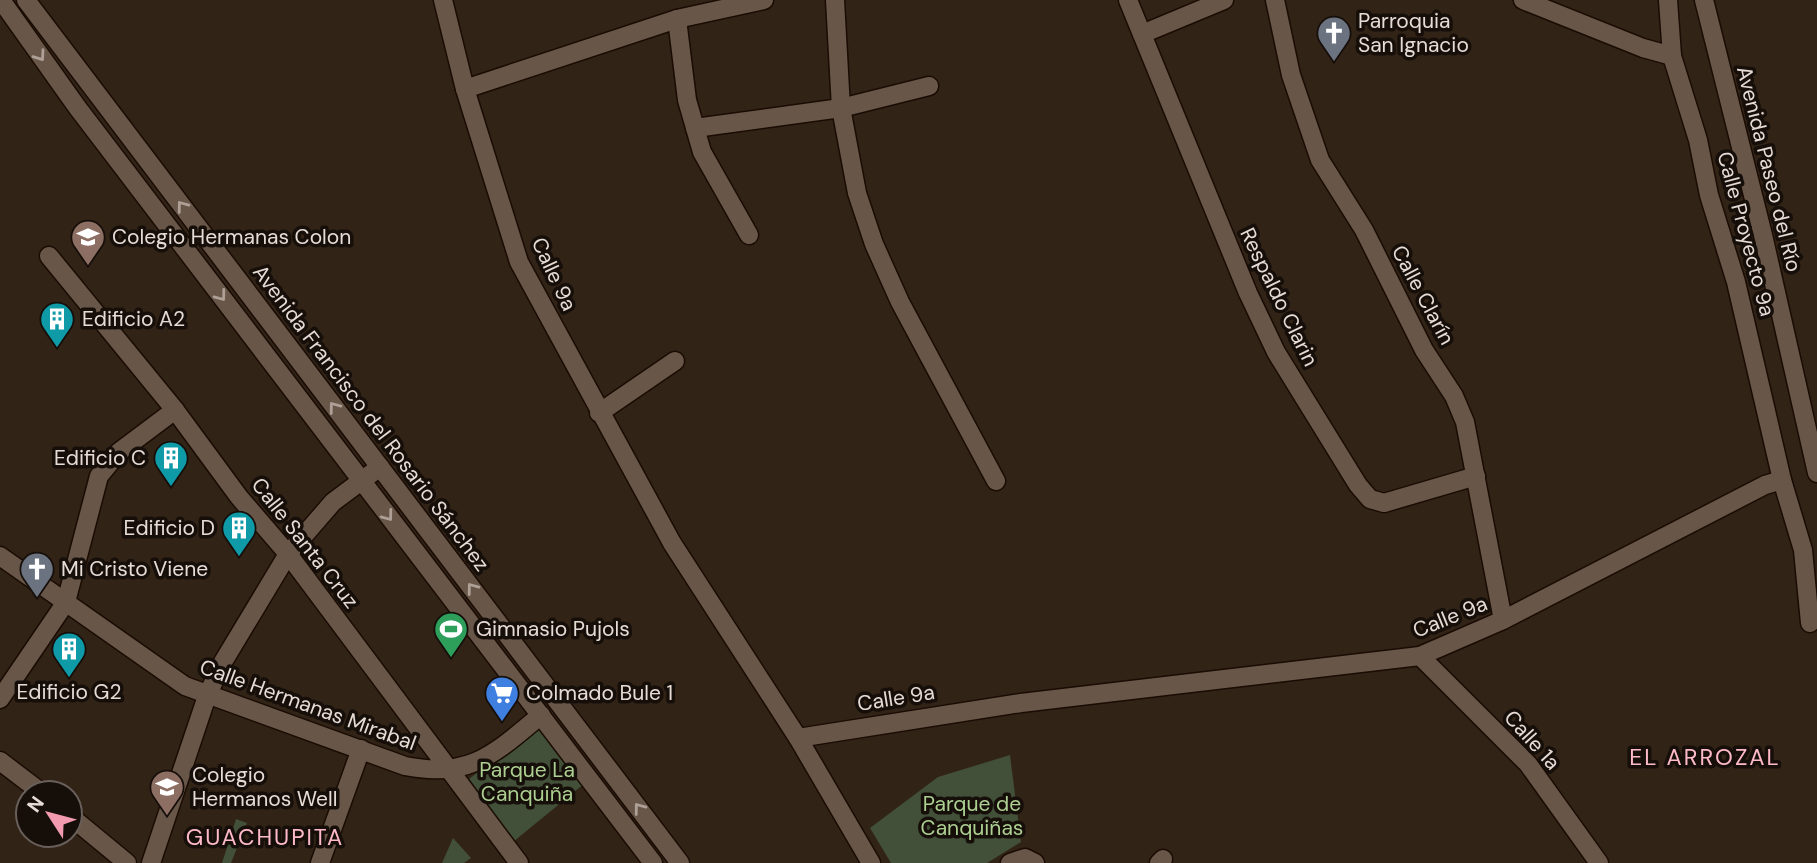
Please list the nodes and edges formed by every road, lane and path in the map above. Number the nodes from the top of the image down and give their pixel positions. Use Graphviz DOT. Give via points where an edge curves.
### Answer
graph roads {
  1 [pos="1,0"];
  2 [pos="26,0"];
  3 [pos="443,0"];
  4 [pos="764,0"];
  5 [pos="835,0"];
  6 [pos="1128,0"];
  7 [pos="1224,0"];
  8 [pos="1275,0"];
  9 [pos="1522,0"];
  10 [pos="1668,0"];
  11 [pos="1704,0"];
  12 [pos="677,19"];
  13 [pos="1142,34"];
  14 [pos="1672,56"];
  15 [pos="929,86"];
  16 [pos="465,89"];
  17 [pos="841,108"];
  18 [pos="695,128"];
  19 [pos="750,235"];
  20 [pos="49,256"];
  21 [pos="675,361"];
  22 [pos="175,410"];
  23 [pos="599,413"];
  24 [pos="380,467"];
  25 [pos="1817,473"];
  26 [pos="1476,476"];
  27 [pos="1782,480"];
  28 [pos="362,481"];
  29 [pos="996,481"];
  30 [pos="288,554"];
  31 [pos="0,556"];
  32 [pos="66,602"];
  33 [pos="1503,620"];
  34 [pos="1810,623"];
  35 [pos="1420,656"];
  36 [pos="207,696"];
  37 [pos="0,699"];
  38 [pos="541,715"];
  39 [pos="797,738"];
  40 [pos="361,749"];
  41 [pos="0,761"];
  42 [pos="448,769"];
  43 [pos="24,779"];
  44 [pos="84,828"];
  45 [pos="127,863"];
  46 [pos="151,863"];
  47 [pos="320,863"];
  48 [pos="519,863"];
  49 [pos="653,863"];
  50 [pos="680,863"];
  51 [pos="871,863"];
  52 [pos="1010,863"];
  53 [pos="1035,863"];
  54 [pos="1600,863"];
  1 -- 28 [label="street, one-way"];
  24 -- 2 [label="street, Avenida Francisco del Rosario Sánchez, one-way"];
  3 -- 16 [label="street, Calle 9a"];
  4 -- 12 [label="street"];
  5 -- 17 [label="street"];
  6 -- 13 [label="street, Respaldo Clarin"];
  7 -- 13 [label="street"];
  8 -- 26 [label="street, Calle Clarín" via="1291,75 1320,160 1364,230 1424,350 1454,396 1465,422"];
  9 -- 14 [label="street"];
  10 -- 14 [label="street, Calle Proyecto 9a"];
  11 -- 25 [label="street, Avenida Paseo del Río"];
  12 -- 16 [label="street"];
  12 -- 18 [label="street"];
  13 -- 26 [label="street, Respaldo Clarin" via="1276,352 1358,485 1370,499 1384,503"];
  14 -- 27 [label="street, Calle Proyecto 9a" via="1736,282"];
  15 -- 17 [label="street"];
  16 -- 23 [label="street, Calle 9a" via="519,262"];
  17 -- 18 [label="street"];
  17 -- 29 [label="street" via="858,193 874,244"];
  18 -- 19 [label="street" via="702,152"];
  20 -- 22 [label="street, Calle Santa Cruz"];
  21 -- 23 [label="street"];
  22 -- 30 [label="street, Calle Santa Cruz"];
  22 -- 32 [label="street" via="119,452 100,476"];
  23 -- 39 [label="street, Calle 9a" via="672,543"];
  24 -- 28 [label="street"];
  50 -- 24 [label="street, Avenida Francisco del Rosario Sánchez, one-way"];
  26 -- 33 [label="street, Calle Clarín"];
  27 -- 33 [label="street, Calle 9a"];
  27 -- 34 [label="street, Calle Proyecto 9a" via="1803,550"];
  28 -- 30 [label="street" via="333,502"];
  28 -- 38 [label="street, one-way"];
  30 -- 36 [label="street"];
  30 -- 42 [label="street, Calle Santa Cruz"];
  31 -- 32 [label="street, Calle Hermanas Mirabal"];
  32 -- 36 [label="street, Calle Hermanas Mirabal" via="125,646"];
  32 -- 37 [label="street"];
  33 -- 35 [label="street, Calle 9a"];
  35 -- 39 [label="street, Calle 9a" via="1021,703"];
  35 -- 54 [label="street, Calle 1a" via="1528,764"];
  36 -- 40 [label="street, Calle Hermanas Mirabal"];
  36 -- 46 [label="street"];
  38 -- 42 [label="street, Calle Hermanas Mirabal" via="488,759"];
  38 -- 49 [label="street"];
  39 -- 51 [label="street"];
  40 -- 42 [label="street, Calle Hermanas Mirabal" via="405,766"];
  40 -- 47 [label="street"];
  41 -- 43 [label="street"];
  42 -- 48 [label="street, Calle Santa Cruz"];
  44 -- 45 [label="street"];
  52 -- 53 [label="street" via="1026,858"];
}
